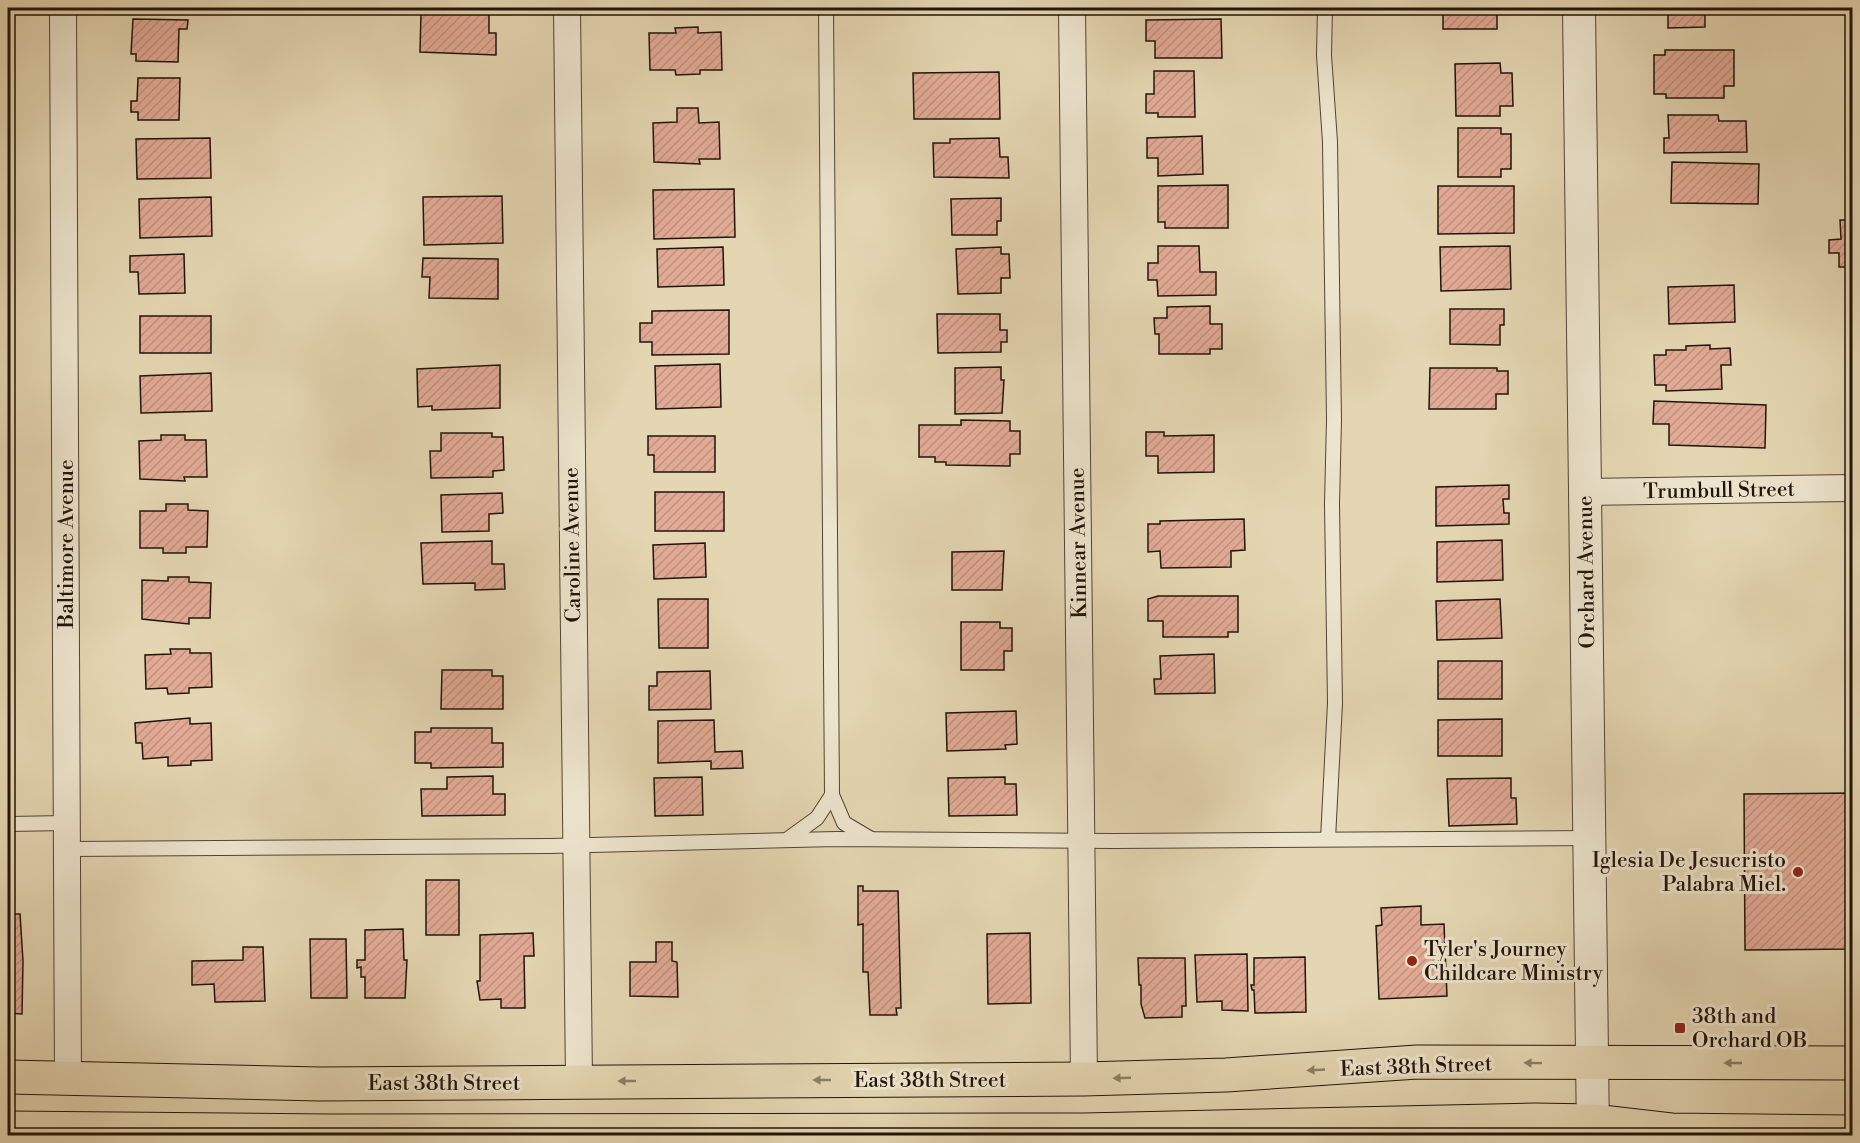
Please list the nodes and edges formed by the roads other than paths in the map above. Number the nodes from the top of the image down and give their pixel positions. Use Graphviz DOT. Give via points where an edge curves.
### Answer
graph roads {
  1 [pos="63,8"];
  2 [pos="567,8"];
  3 [pos="826,8"];
  4 [pos="1072,8"];
  5 [pos="1325,8"];
  6 [pos="1579,8"];
  7 [pos="1852,488"];
  8 [pos="1585,492"];
  9 [pos="832,795"];
  10 [pos="67,823"];
  11 [pos="8,824"];
  12 [pos="1589,838"];
  13 [pos="788,839"];
  14 [pos="872,839"];
  15 [pos="1328,839"];
  16 [pos="1081,841"];
  17 [pos="575,845"];
  18 [pos="67,849"];
  19 [pos="1852,1063"];
  20 [pos="1591,1064"];
  21 [pos="8,1077"];
  22 [pos="1084,1079"];
  23 [pos="68,1080"];
  24 [pos="579,1082"];
  25 [pos="8,1128"];
  26 [pos="1425,1128"];
  27 [pos="1487,1128"];
  28 [pos="1593,1128"];
  29 [pos="69,1132"];
  30 [pos="1852,1132"];
  31 [pos="581,1133"];
  32 [pos="1084,1133"];
  1 -- 10 [label="street, Baltimore Avenue"];
  2 -- 17 [label="street, Caroline Avenue"];
  3 -- 9 [label="lane"];
  4 -- 16 [label="street, Kinnear Avenue"];
  5 -- 15 [label="lane" via="1334,420 1335,704"];
  6 -- 8 [label="street, Orchard Avenue"];
  7 -- 8 [label="street, Trumbull Street"];
  8 -- 12 [label="street, Orchard Avenue"];
  9 -- 13 [label="lane" via="817,818"];
  9 -- 14 [label="lane" via="844,823"];
  10 -- 11 [label="lane"];
  10 -- 18 [label="street, Baltimore Avenue"];
  12 -- 15 [label="lane"];
  12 -- 20 [label="street, Orchard Avenue"];
  13 -- 14 [label="lane"];
  13 -- 17 [label="lane"];
  14 -- 16 [label="lane"];
  15 -- 16 [label="lane"];
  16 -- 22 [label="street, Kinnear Avenue"];
  17 -- 18 [label="lane"];
  17 -- 24 [label="street, Caroline Avenue"];
  18 -- 23 [label="street, Baltimore Avenue"];
  19 -- 20 [label="main road, East 38th Street, one-way"];
  20 -- 22 [label="main road, East 38th Street, one-way" via="1417,1062 1226,1075"];
  20 -- 28 [label="street, Orchard Avenue"];
  21 -- 23 [label="main road, East 38th Street"];
  22 -- 24 [label="main road, East 38th Street, one-way"];
  23 -- 24 [label="main road, East 38th Street" via="320,1084"];
  25 -- 29 [label="main road"];
  26 -- 27 [label="main road"];
  26 -- 32 [label="main road"];
  27 -- 28 [label="main road"];
  28 -- 30 [label="main road"];
  29 -- 31 [label="main road"];
  31 -- 32 [label="main road"];
}
